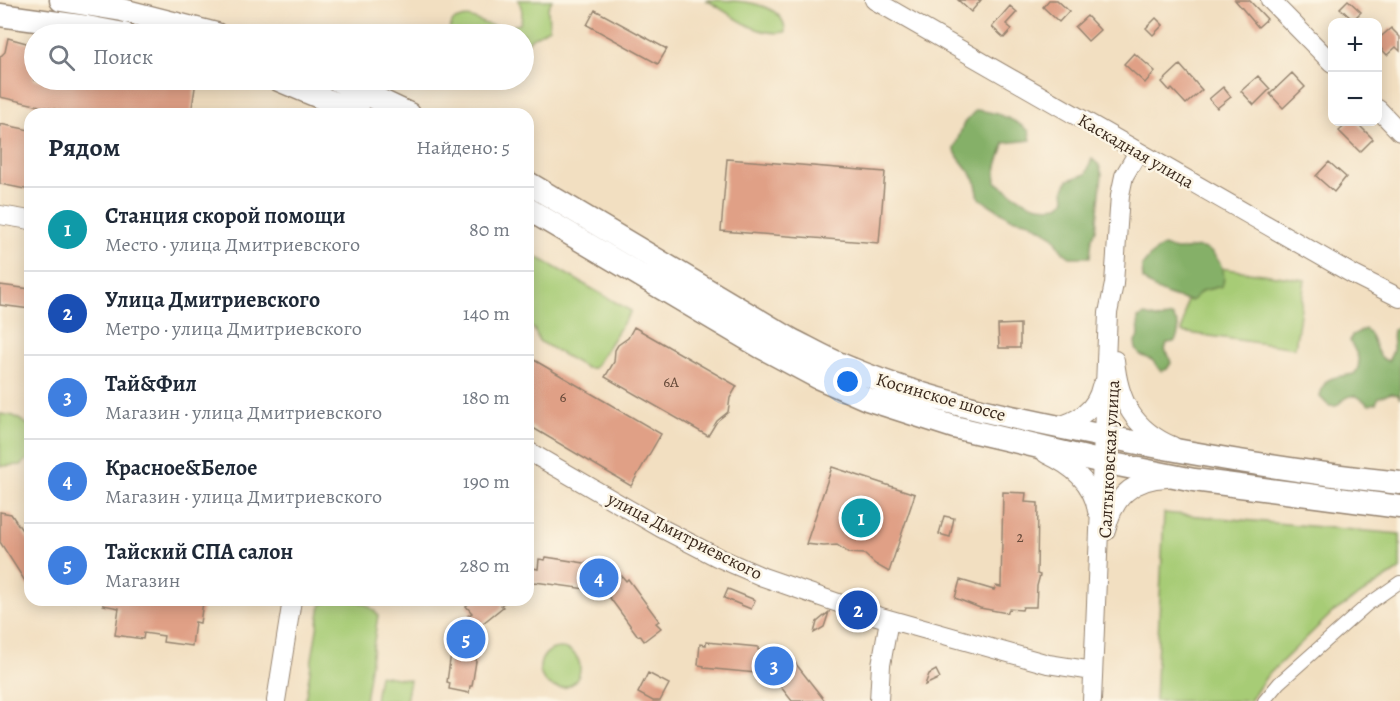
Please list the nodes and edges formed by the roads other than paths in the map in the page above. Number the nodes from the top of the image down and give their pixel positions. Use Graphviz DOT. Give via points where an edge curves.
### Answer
graph roads {
  1 [pos="62,0"];
  2 [pos="874,0"];
  3 [pos="1270,0"];
  4 [pos="0,15"];
  5 [pos="65,24"];
  6 [pos="178,24"];
  7 [pos="1328,59"];
  8 [pos="303,90"];
  9 [pos="357,90"];
  10 [pos="346,108"];
  11 [pos="396,108"];
  12 [pos="1382,114"];
  13 [pos="1400,132"];
  14 [pos="1109,135"];
  15 [pos="1138,152"];
  16 [pos="1171,171"];
  17 [pos="534,187"];
  18 [pos="1120,195"];
  19 [pos="534,213"];
  20 [pos="0,215"];
  21 [pos="24,219"];
  22 [pos="1400,298"];
  23 [pos="1110,352"];
  24 [pos="1055,427"];
  25 [pos="1108,437"];
  26 [pos="1025,444"];
  27 [pos="534,454"];
  28 [pos="1200,455"];
  29 [pos="1107,462"];
  30 [pos="1194,480"];
  31 [pos="1400,483"];
  32 [pos="1400,507"];
  33 [pos="1102,532"];
  34 [pos="1400,582"];
  35 [pos="291,606"];
  36 [pos="889,620"];
  37 [pos="1093,671"];
  38 [pos="276,701"];
  39 [pos="879,701"];
  40 [pos="1092,701"];
  41 [pos="1264,701"];
  1 -- 6 [label="highway"];
  2 -- 14 [label="street, Каскадная улица"];
  3 -- 7 [label="street"];
  4 -- 5 [label="highway"];
  8 -- 10 [label="highway"];
  9 -- 11 [label="highway"];
  12 -- 13 [label="street"];
  14 -- 15 [label="street, Каскадная улица"];
  14 -- 18 [label="street" via="1116,155"];
  15 -- 16 [label="street, Каскадная улица"];
  15 -- 18 [label="street, Салтыковская улица"];
  16 -- 18 [label="street" via="1144,171"];
  16 -- 22 [label="street, Каскадная улица"];
  17 -- 24 [label="highway, Косинское шоссе" via="790,339 849,368 940,398"];
  18 -- 23 [label="street, Салтыковская улица" via="1114,284 1108,313"];
  19 -- 26 [label="highway, Косинское шоссе" via="819,378 895,408"];
  20 -- 21 [label="street"];
  23 -- 24 [label="street" via="1094,405 1078,418"];
  23 -- 25 [label="street, Салтыковская улица"];
  23 -- 28 [label="street" via="1125,403 1134,418 1170,445"];
  24 -- 25 [label="highway, Косинское шоссе"];
  25 -- 28 [label="highway, Косинское шоссе"];
  25 -- 29 [label="street, Салтыковская улица"];
  26 -- 29 [label="highway, Косинское шоссе"];
  26 -- 33 [label="street" via="1071,467 1080,476 1096,505"];
  27 -- 36 [label="street, улица Дмитриевского" via="734,565"];
  28 -- 31 [label="highway, Косинское шоссе"];
  29 -- 30 [label="highway, Косинское шоссе"];
  29 -- 33 [label="street, Салтыковская улица"];
  30 -- 32 [label="highway, Косинское шоссе"];
  30 -- 33 [label="street" via="1152,478 1130,487"];
  33 -- 37 [label="street, Салтыковская улица"];
  34 -- 41 [label="street" via="1367,605"];
  35 -- 38 [label="street"];
  36 -- 37 [label="street, улица Дмитриевского" via="1048,664"];
  36 -- 39 [label="street"];
  37 -- 40 [label="street, Салтыковская улица"];
}
